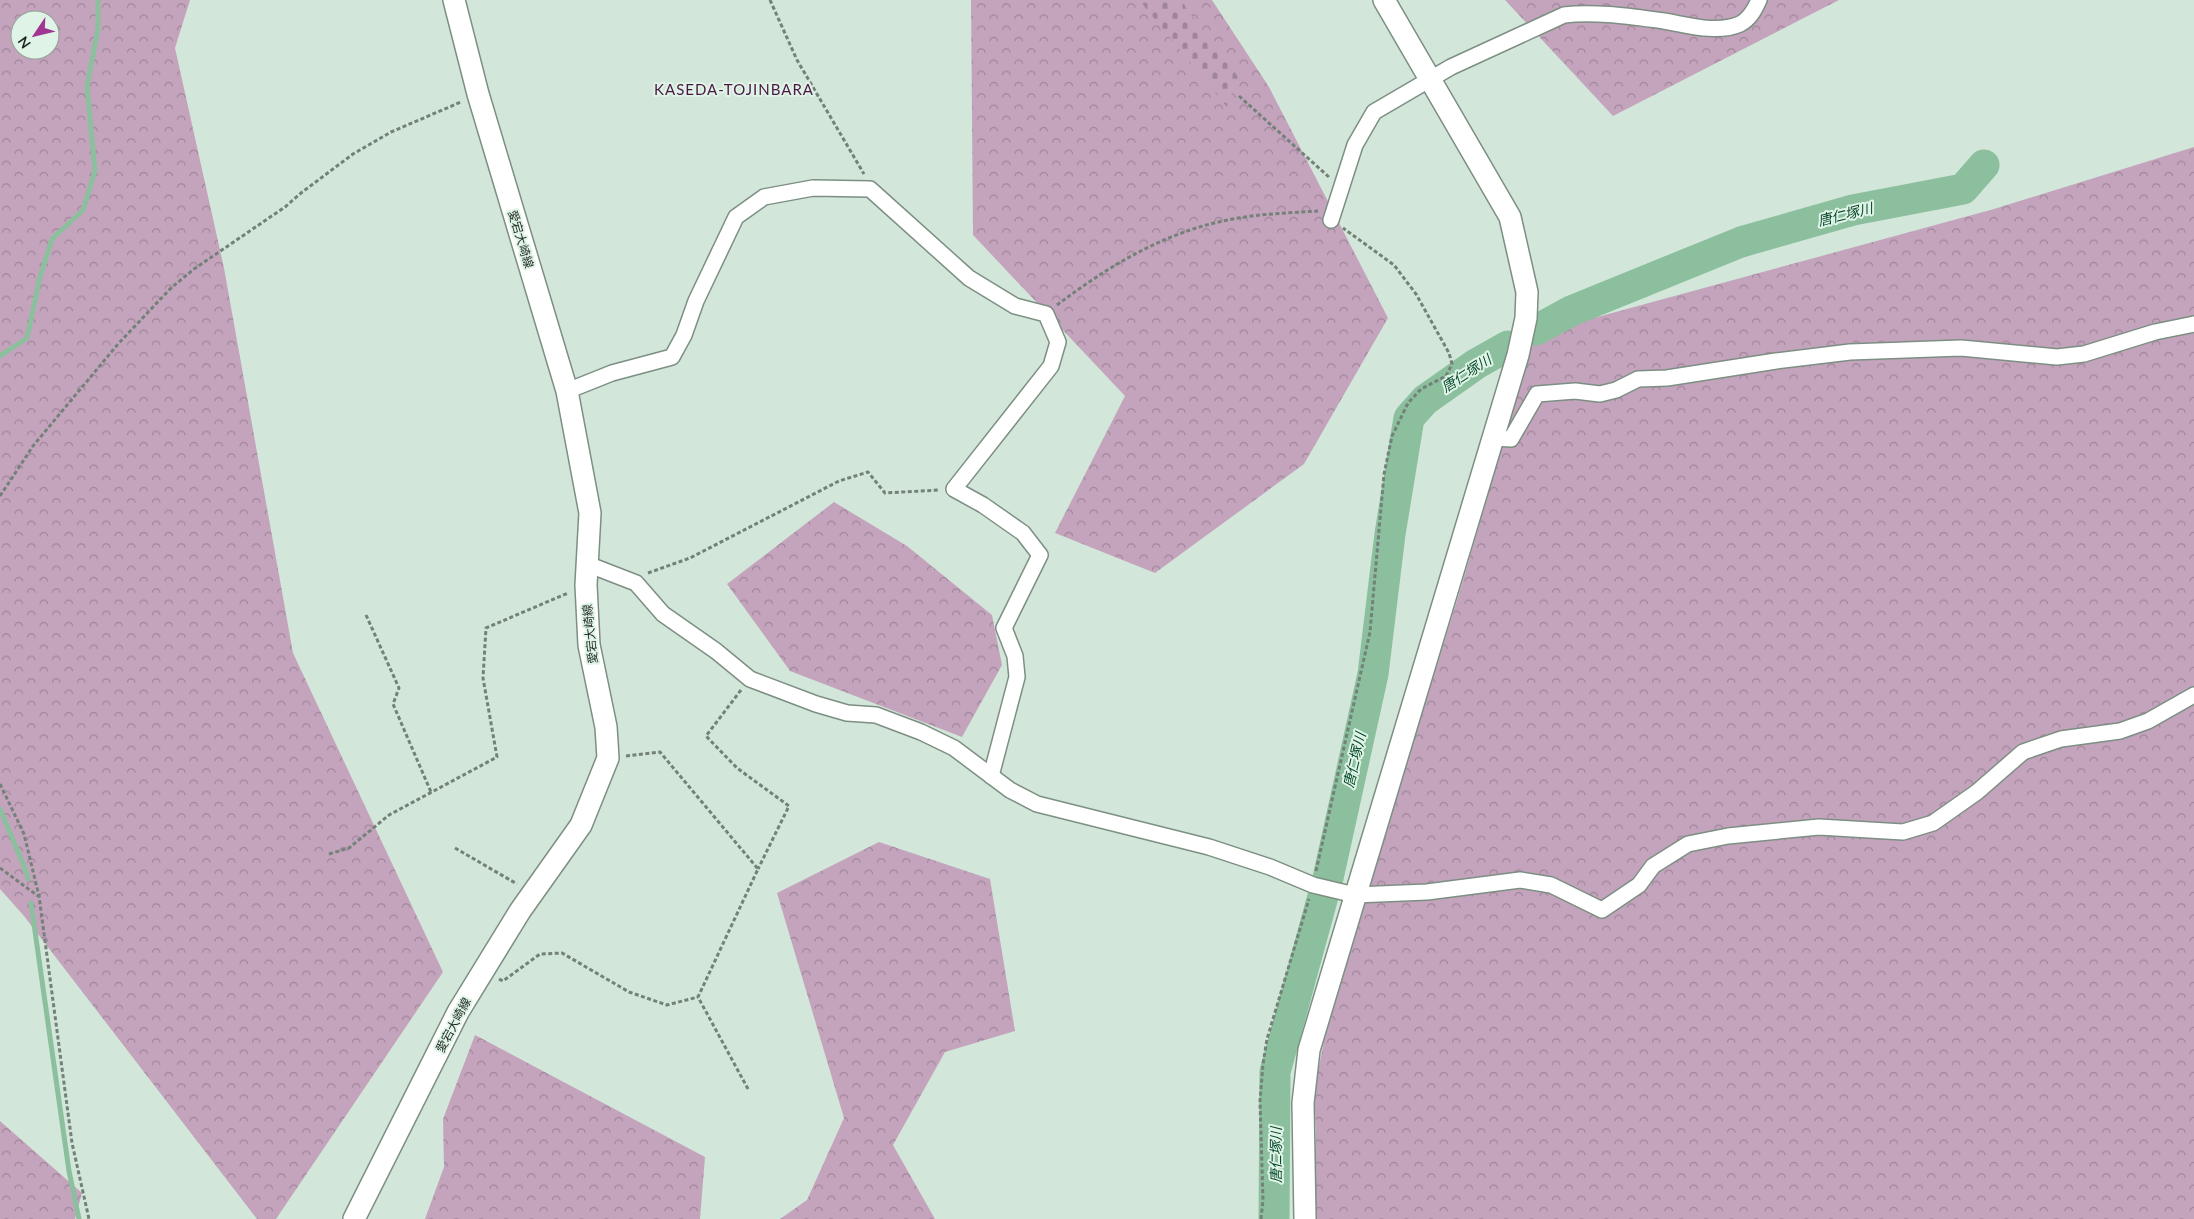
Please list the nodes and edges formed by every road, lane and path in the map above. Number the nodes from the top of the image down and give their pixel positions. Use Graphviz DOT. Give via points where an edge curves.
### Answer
graph roads {
  1 [pos="454,0"];
  2 [pos="770,0"];
  3 [pos="1384,0"];
  4 [pos="1759,0"];
  5 [pos="1430,78"];
  6 [pos="478,94"];
  7 [pos="1239,96"];
  8 [pos="870,188"];
  9 [pos="1341,188"];
  10 [pos="1331,220"];
  11 [pos="1046,314"];
  12 [pos="2194,324"];
  13 [pos="568,391"];
  14 [pos="1493,438"];
  15 [pos="954,489"];
  16 [pos="0,496"];
  17 [pos="587,575"];
  18 [pos="636,583"];
  19 [pos="366,615"];
  20 [pos="750,679"];
  21 [pos="2194,695"];
  22 [pos="608,758"];
  23 [pos="991,776"];
  24 [pos="0,784"];
  25 [pos="431,792"];
  26 [pos="455,848"];
  27 [pos="329,854"];
  28 [pos="0,868"];
  29 [pos="758,869"];
  30 [pos="1313,885"];
  31 [pos="533,894"];
  32 [pos="39,896"];
  33 [pos="1354,896"];
  34 [pos="484,969"];
  35 [pos="698,998"];
  36 [pos="748,1089"];
  37 [pos="89,1219"];
  38 [pos="354,1219"];
  39 [pos="1261,1219"];
  40 [pos="1305,1219"];
  1 -- 6 [label="street, 愛宕大崎線"];
  2 -- 8 [label="path" via="797,60"];
  3 -- 5 [label="street"];
  4 -- 5 [label="street" via="1747,20 1720,29 1636,17 1564,15"];
  5 -- 9 [label="street" via="1374,112 1355,146"];
  5 -- 14 [label="street" via="1510,217 1527,292 1526,318 1518,355"];
  6 -- 13 [label="street, 愛宕大崎線"];
  6 -- 16 [label="path" via="391,132 353,154 285,207 176,283 118,344 32,446"];
  7 -- 9 [label="path"];
  8 -- 11 [label="street" via="968,278 1015,306"];
  8 -- 13 [label="street" via="813,188 764,198 736,217 672,357 612,373"];
  9 -- 10 [label="street"];
  10 -- 11 [label="path" via="1330,210 1271,214 1223,221 1179,234 1143,249 1088,282"];
  10 -- 30 [label="path" via="1394,265 1416,294 1449,352 1452,364 1446,376 1421,389 1408,402 1392,436 1384,474 1370,632"];
  11 -- 15 [label="street" via="1058,342 1051,366"];
  12 -- 14 [label="street" via="2155,332 2084,354 2057,357 1961,348 1850,352 1667,378 1638,379 1600,394 1575,391 1538,394 1511,439"];
  13 -- 17 [label="street, 愛宕大崎線" via="590,513"];
  14 -- 33 [label="street"];
  15 -- 18 [label="path" via="885,493 868,472 839,480 690,558 651,571"];
  15 -- 23 [label="street" via="1023,533 1040,555 1004,628 1015,656 1017,677"];
  17 -- 18 [label="street"];
  17 -- 22 [label="street, 愛宕大崎線" via="589,645 606,727"];
  17 -- 25 [label="path" via="486,628 483,678 497,757"];
  18 -- 20 [label="street" via="663,614"];
  19 -- 25 [label="path" via="398,688 393,704"];
  20 -- 23 [label="street" via="785,694 847,713 876,715 922,732 954,748"];
  20 -- 29 [label="path" via="706,736 737,768 790,806"];
  21 -- 33 [label="street" via="2148,721 2120,731 2061,739 2023,752 1977,792 1933,822 1903,832 1819,826 1688,844 1653,866 1639,885 1602,910 1551,885 1520,880 1427,892"];
  22 -- 29 [label="path" via="660,752"];
  22 -- 31 [label="street, 愛宕大崎線" via="581,825"];
  23 -- 30 [label="street" via="1037,804 1209,847"];
  24 -- 32 [label="path" via="24,834"];
  25 -- 27 [label="path" via="389,815 349,848"];
  26 -- 31 [label="path"];
  28 -- 32 [label="path"];
  29 -- 35 [label="path"];
  30 -- 33 [label="street"];
  30 -- 39 [label="path" via="1263,1064 1260,1101 1264,1200"];
  31 -- 34 [label="street, 愛宕大崎線"];
  32 -- 37 [label="path" via="72,1143"];
  33 -- 40 [label="street" via="1309,1050 1305,1074"];
  34 -- 35 [label="path" via="503,981 540,954 562,953 629,992 667,1006"];
  34 -- 38 [label="street, 愛宕大崎線" via="458,1012"];
  35 -- 36 [label="path"];
}
